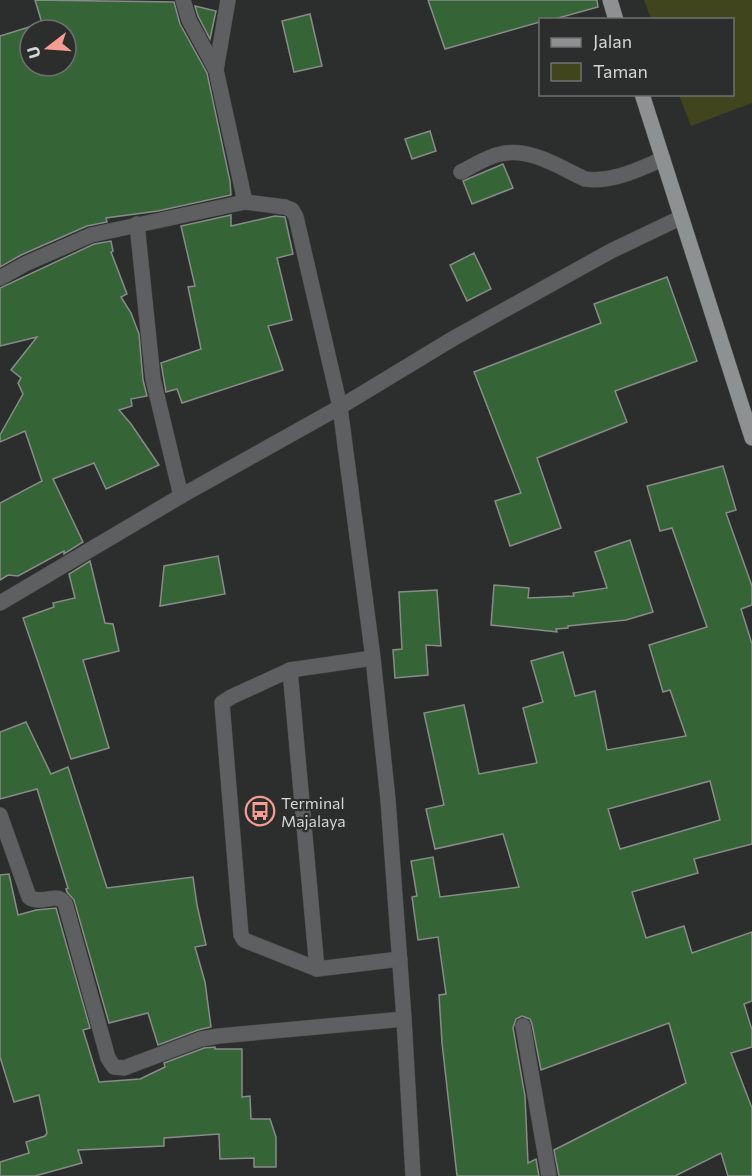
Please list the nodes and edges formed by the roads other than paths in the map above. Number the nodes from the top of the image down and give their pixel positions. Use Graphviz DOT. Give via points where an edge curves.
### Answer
graph roads {
  1 [pos="183,0"];
  2 [pos="228,0"];
  3 [pos="610,0"];
  4 [pos="615,18"];
  5 [pos="216,70"];
  6 [pos="643,96"];
  7 [pos="663,159"];
  8 [pos="460,172"];
  9 [pos="245,202"];
  10 [pos="680,218"];
  11 [pos="137,224"];
  12 [pos="0,278"];
  13 [pos="340,408"];
  14 [pos="752,438"];
  15 [pos="181,495"];
  16 [pos="0,603"];
  17 [pos="372,658"];
  18 [pos="290,670"];
  19 [pos="0,815"];
  20 [pos="400,960"];
  21 [pos="317,969"];
  22 [pos="404,1019"];
  23 [pos="523,1026"];
  24 [pos="413,1176"];
  25 [pos="549,1176"];
  1 -- 5 [label="street" via="189,20"];
  2 -- 5 [label="street"];
  3 -- 4 [label="main road"];
  5 -- 9 [label="street"];
  6 -- 7 [label="main road"];
  7 -- 8 [label="street" via="626,174 593,180 531,154 516,152 498,154"];
  7 -- 10 [label="main road"];
  9 -- 11 [label="street"];
  9 -- 13 [label="street" via="285,207 296,217"];
  10 -- 13 [label="street" via="611,251 454,338"];
  10 -- 14 [label="main road"];
  11 -- 12 [label="street" via="91,235"];
  11 -- 15 [label="street" via="153,379"];
  13 -- 15 [label="street"];
  13 -- 17 [label="street"];
  15 -- 16 [label="street"];
  17 -- 18 [label="street"];
  17 -- 20 [label="street"];
  18 -- 21 [label="street"];
  18 -- 21 [label="street" via="231,696 221,707 241,935 244,940"];
  19 -- 22 [label="street" via="29,897 39,901 58,897 65,903 108,1058 114,1067 124,1068 219,1036"];
  20 -- 21 [label="street"];
  20 -- 22 [label="street"];
  22 -- 24 [label="street"];
  23 -- 25 [label="street"];
}
